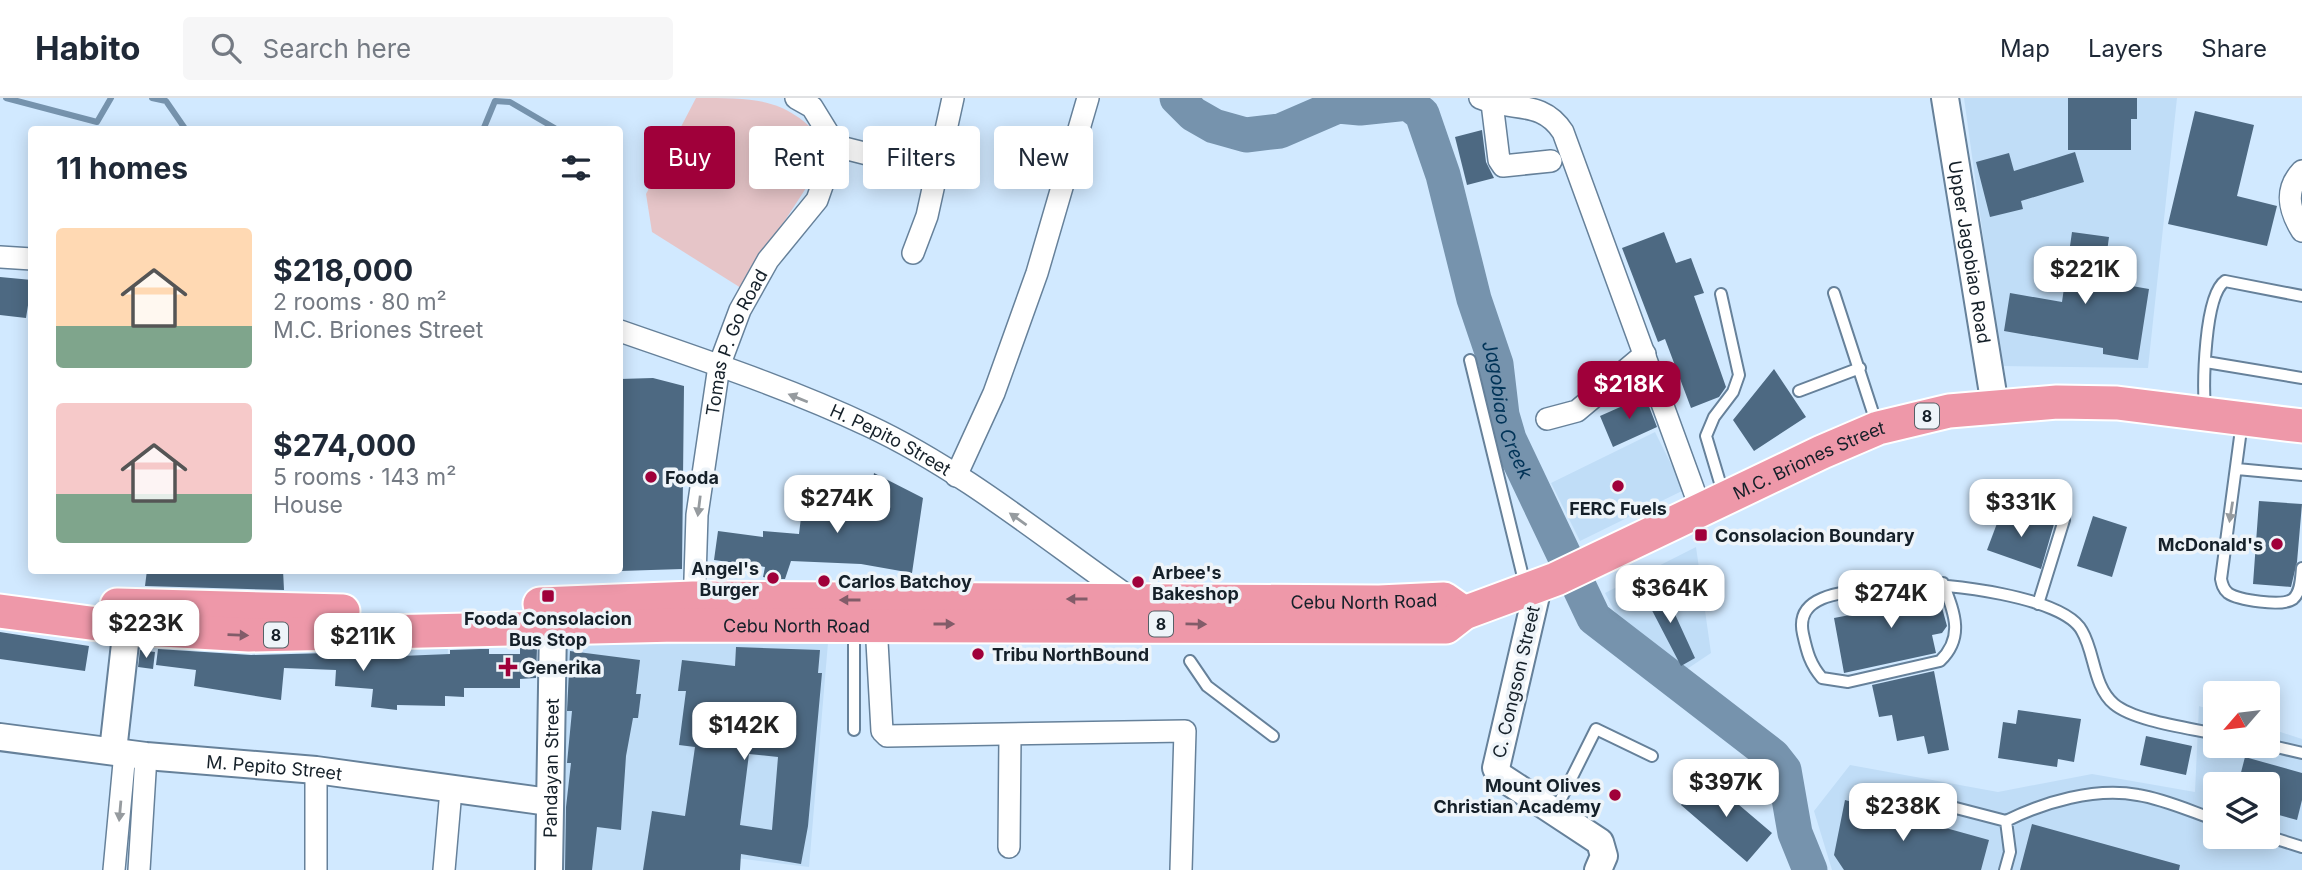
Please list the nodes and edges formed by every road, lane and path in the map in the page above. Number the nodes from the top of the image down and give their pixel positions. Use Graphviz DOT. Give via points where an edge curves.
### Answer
graph roads {
  1 [pos="796,98"];
  2 [pos="953,98"];
  3 [pos="1087,98"];
  4 [pos="1945,98"];
  5 [pos="1486,101"];
  6 [pos="824,126"];
  7 [pos="946,126"];
  8 [pos="1551,162"];
  9 [pos="2302,171"];
  10 [pos="821,189"];
  11 [pos="932,189"];
  12 [pos="2302,231"];
  13 [pos="913,253"];
  14 [pos="0,257"];
  15 [pos="28,259"];
  16 [pos="1834,293"];
  17 [pos="1721,294"];
  18 [pos="2302,296"];
  19 [pos="623,332"];
  20 [pos="1645,354"];
  21 [pos="1470,360"];
  22 [pos="2206,362"];
  23 [pos="719,366"];
  24 [pos="1860,368"];
  25 [pos="2302,378"];
  26 [pos="1799,391"];
  27 [pos="1995,407"];
  28 [pos="2205,414"];
  29 [pos="1547,419"];
  30 [pos="2242,419"];
  31 [pos="2302,426"];
  32 [pos="1878,428"];
  33 [pos="2237,469"];
  34 [pos="2302,475"];
  35 [pos="956,476"];
  36 [pos="1713,504"];
  37 [pos="2064,520"];
  38 [pos="2302,568"];
  39 [pos="1551,581"];
  40 [pos="1943,583"];
  41 [pos="1907,584"];
  42 [pos="0,587"];
  43 [pos="1888,588"];
  44 [pos="1134,600"];
  45 [pos="2038,604"];
  46 [pos="0,611"];
  47 [pos="694,612"];
  48 [pos="1464,613"];
  49 [pos="129,617"];
  50 [pos="865,624"];
  51 [pos="553,626"];
  52 [pos="1190,661"];
  53 [pos="854,730"];
  54 [pos="2203,731"];
  55 [pos="1010,736"];
  56 [pos="1273,736"];
  57 [pos="0,737"];
  58 [pos="2280,748"];
  59 [pos="128,753"];
  60 [pos="2302,753"];
  61 [pos="1652,757"];
  62 [pos="316,770"];
  63 [pos="451,789"];
  64 [pos="1894,792"];
  65 [pos="549,802"];
  66 [pos="1553,813"];
  67 [pos="2203,816"];
  68 [pos="2006,821"];
  69 [pos="2280,840"];
  70 [pos="2302,846"];
  71 [pos="1009,847"];
  72 [pos="114,870"];
  73 [pos="139,870"];
  74 [pos="316,870"];
  75 [pos="444,870"];
  76 [pos="548,870"];
  77 [pos="1181,870"];
  78 [pos="1598,870"];
  79 [pos="2005,870"];
  1 -- 6 [label="street" via="812,107"];
  2 -- 7 [label="street"];
  3 -- 35 [label="street" via="1037,273 995,393"];
  4 -- 27 [label="street, Upper Jagobiao Road"];
  5 -- 8 [label="street" via="1503,166"];
  5 -- 20 [label="street" via="1538,110 1554,118 1563,132"];
  9 -- 12 [label="street" via="2291,185 2289,199"];
  10 -- 23 [label="street, Tomas P. Go Road" via="768,260 740,310"];
  11 -- 13 [label="street"];
  14 -- 15 [label="street"];
  16 -- 24 [label="lane"];
  17 -- 36 [label="lane" via="1740,375 1706,436"];
  18 -- 22 [label="lane" via="2225,281 2212,298"];
  19 -- 23 [label="street, H. Pepito Street"];
  20 -- 29 [label="street" via="1577,411"];
  20 -- 36 [label="street"];
  21 -- 39 [label="lane"];
  22 -- 25 [label="lane"];
  22 -- 28 [label="lane"];
  35 -- 23 [label="street, H. Pepito Street, one-way" via="870,426"];
  23 -- 47 [label="street, Tomas P. Go Road, one-way" via="697,515"];
  24 -- 26 [label="lane"];
  24 -- 32 [label="lane"];
  27 -- 28 [label="main road, M.C. Briones Street / 8" via="2117,403"];
  27 -- 32 [label="main road, M.C. Briones Street / 8" via="1949,411"];
  28 -- 30 [label="main road, M.C. Briones Street / 8"];
  30 -- 31 [label="main road, M.C. Briones Street / 8"];
  30 -- 33 [label="lane"];
  32 -- 36 [label="main road, M.C. Briones Street / 8"];
  33 -- 34 [label="lane"];
  33 -- 38 [label="lane, one-way" via="2223,587 2230,594 2284,602 2298,591"];
  44 -- 35 [label="street, H. Pepito Street, one-way"];
  36 -- 39 [label="main road, M.C. Briones Street / 8"];
  37 -- 45 [label="lane"];
  39 -- 48 [label="main road, M.C. Briones Street / 8"];
  39 -- 66 [label="street, C. Congson Street" via="1496,768 1500,776"];
  40 -- 41 [label="lane"];
  40 -- 43 [label="lane" via="1958,623 1951,651 1940,661 1848,682 1822,678 1810,663 1800,621 1805,609 1820,597"];
  40 -- 45 [label="lane"];
  42 -- 49 [label="main road, Cebu North Road / 8"];
  44 -- 47 [label="main road, Cebu North Road / 8, one-way"];
  44 -- 48 [label="main road, Cebu North Road / 8" via="1444,599"];
  45 -- 54 [label="lane" via="2070,616 2082,629 2101,685 2114,704 2133,714"];
  46 -- 49 [label="main road, Cebu North Road / 8"];
  47 -- 49 [label="main road, Cebu North Road / 8"];
  47 -- 50 [label="main road, Cebu North Road / 8"];
  47 -- 51 [label="main road, Cebu North Road / 8"];
  50 -- 48 [label="main road, Cebu North Road / 8, one-way" via="1446,626"];
  49 -- 51 [label="main road, Cebu North Road / 8, one-way" via="193,634"];
  49 -- 59 [label="street"];
  50 -- 53 [label="lane"];
  50 -- 55 [label="street" via="882,732 887,736"];
  51 -- 65 [label="street, Pandayan Street"];
  52 -- 56 [label="lane" via="1207,686"];
  55 -- 71 [label="street"];
  55 -- 77 [label="street" via="1185,731"];
  57 -- 59 [label="street, M. Pepito Street"];
  58 -- 60 [label="lane"];
  59 -- 62 [label="street, M. Pepito Street"];
  59 -- 72 [label="street, one-way"];
  59 -- 73 [label="street"];
  61 -- 66 [label="lane" via="1596,729"];
  62 -- 63 [label="street, M. Pepito Street"];
  62 -- 74 [label="street"];
  63 -- 65 [label="street, M. Pepito Street"];
  63 -- 75 [label="street"];
  64 -- 68 [label="lane"];
  65 -- 76 [label="street, Pandayan Street"];
  66 -- 78 [label="street" via="1601,842 1604,856"];
  67 -- 68 [label="lane" via="2140,795 2119,793 2042,803"];
  68 -- 79 [label="lane" via="2010,852"];
  69 -- 70 [label="lane"];
}
